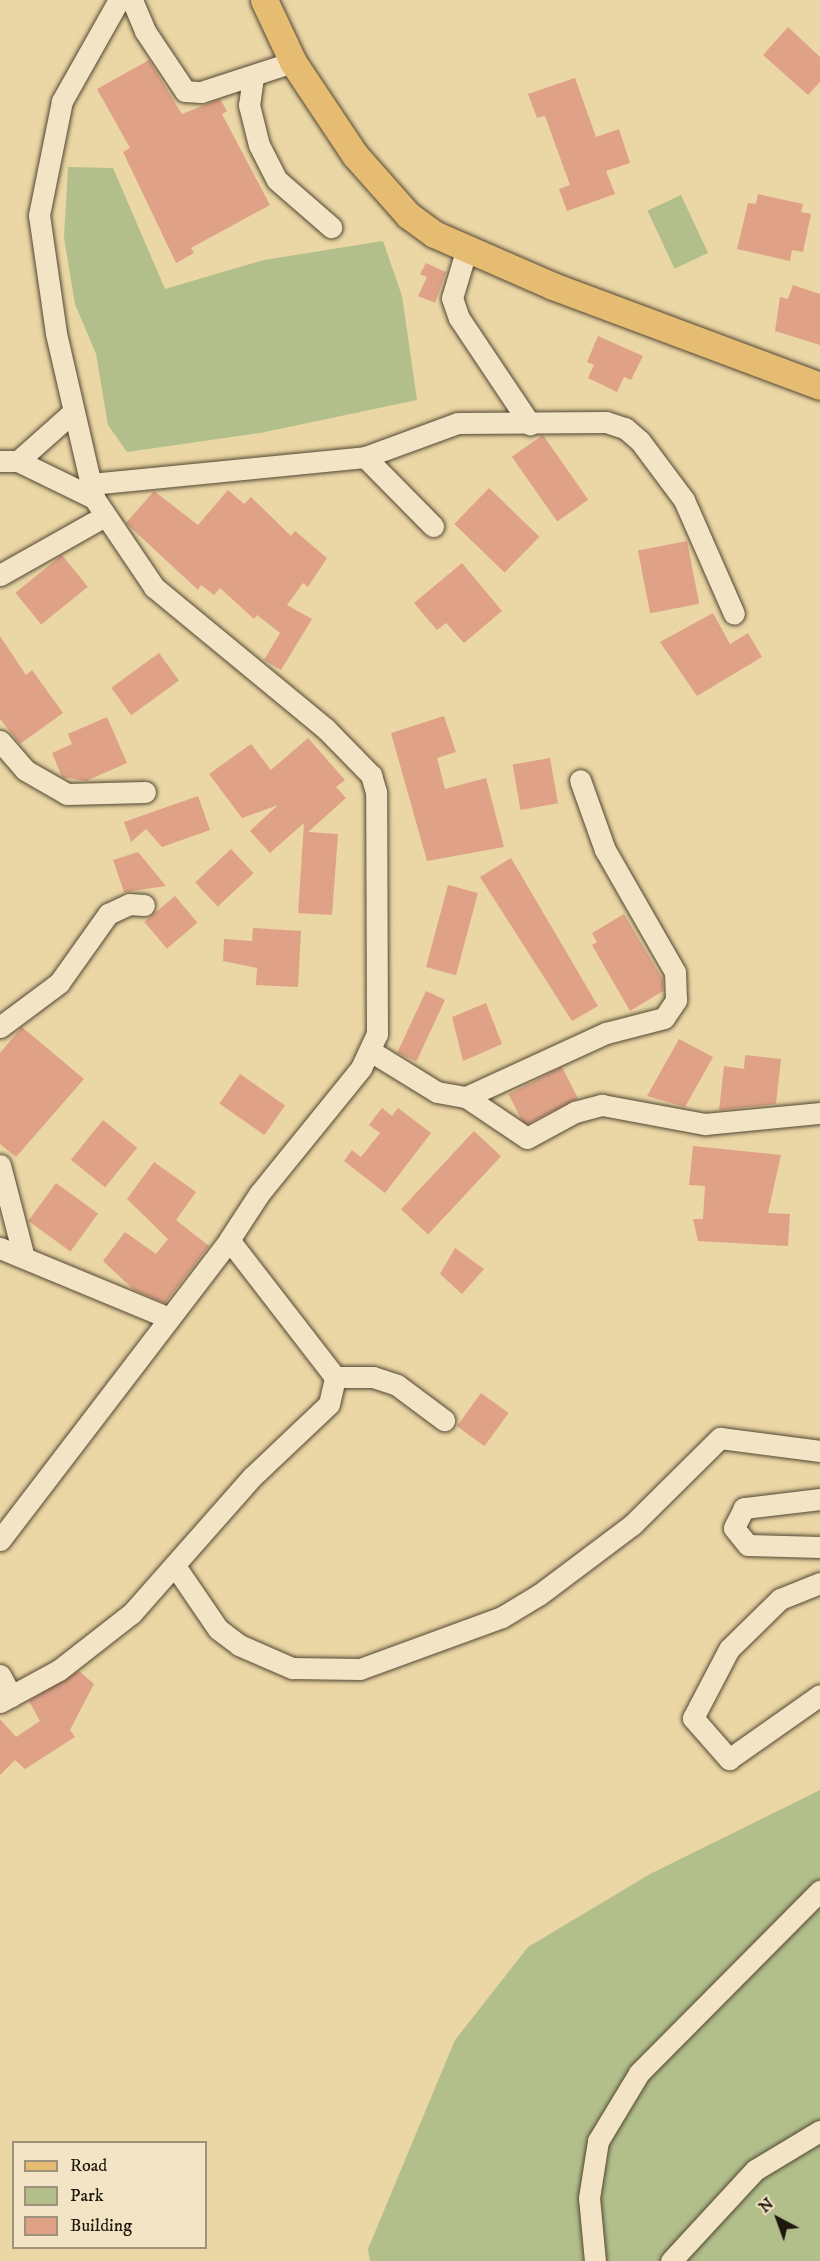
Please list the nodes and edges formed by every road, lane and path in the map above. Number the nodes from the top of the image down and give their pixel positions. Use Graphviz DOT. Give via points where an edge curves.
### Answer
graph roads {
  1 [pos="119,0"];
  2 [pos="132,0"];
  3 [pos="264,0"];
  4 [pos="293,62"];
  5 [pos="253,77"];
  6 [pos="331,227"];
  7 [pos="466,251"];
  8 [pos="820,386"];
  9 [pos="73,412"];
  10 [pos="530,424"];
  11 [pos="365,457"];
  12 [pos="9,461"];
  13 [pos="92,491"];
  14 [pos="104,517"];
  15 [pos="433,526"];
  16 [pos="0,575"];
  17 [pos="734,614"];
  18 [pos="0,741"];
  19 [pos="580,780"];
  20 [pos="145,792"];
  21 [pos="144,905"];
  22 [pos="0,1027"];
  23 [pos="372,1052"];
  24 [pos="466,1097"];
  25 [pos="820,1113"];
  26 [pos="0,1165"];
  27 [pos="230,1240"];
  28 [pos="0,1248"];
  29 [pos="23,1254"];
  30 [pos="169,1318"];
  31 [pos="335,1377"];
  32 [pos="444,1420"];
  33 [pos="820,1451"];
  34 [pos="820,1499"];
  35 [pos="0,1540"];
  36 [pos="820,1547"];
  37 [pos="175,1566"];
  38 [pos="820,1583"];
  39 [pos="0,1675"];
  40 [pos="820,1695"];
  41 [pos="5,1699"];
  42 [pos="820,1891"];
  43 [pos="820,2131"];
  44 [pos="595,2261"];
  45 [pos="670,2261"];
  1 -- 9 [label="street" via="62,101 39,215"];
  2 -- 5 [label="street" via="145,31 185,91"];
  3 -- 4 [label="main road"];
  4 -- 5 [label="street"];
  4 -- 7 [label="main road" via="377,183 408,215"];
  5 -- 6 [label="street" via="249,105 264,153 278,180"];
  7 -- 8 [label="main road"];
  7 -- 10 [label="street" via="452,298 459,318"];
  9 -- 12 [label="street"];
  9 -- 13 [label="street"];
  10 -- 11 [label="street" via="458,423"];
  10 -- 17 [label="street" via="606,422 625,428 640,441 684,500"];
  11 -- 13 [label="street"];
  11 -- 15 [label="street"];
  12 -- 13 [label="street"];
  13 -- 14 [label="street"];
  14 -- 16 [label="street"];
  14 -- 23 [label="street" via="136,565 177,610 326,729 371,775 376,792"];
  18 -- 20 [label="street" via="25,770 67,794"];
  19 -- 24 [label="street" via="605,850 675,972 676,1000 664,1018 606,1033"];
  21 -- 22 [label="street" via="108,914 59,983"];
  23 -- 24 [label="street" via="437,1092"];
  23 -- 27 [label="street" via="259,1194"];
  24 -- 25 [label="street" via="527,1138 575,1112 602,1105 705,1124"];
  26 -- 29 [label="street"];
  27 -- 30 [label="street"];
  27 -- 31 [label="street"];
  28 -- 29 [label="street"];
  29 -- 30 [label="street"];
  30 -- 35 [label="street"];
  31 -- 32 [label="street" via="373,1377 397,1385"];
  31 -- 37 [label="street" via="329,1404 252,1476"];
  33 -- 37 [label="street" via="720,1438 632,1525 540,1594 502,1617 360,1668 292,1668 239,1645 218,1629"];
  34 -- 36 [label="street" via="744,1508 734,1528 748,1545"];
  37 -- 41 [label="street" via="98,1643"];
  38 -- 40 [label="street" via="780,1599 729,1649 693,1718 729,1759"];
  39 -- 41 [label="street"];
  42 -- 44 [label="street" via="639,2073 598,2141 589,2198"];
  43 -- 45 [label="street" via="755,2170"];
}
